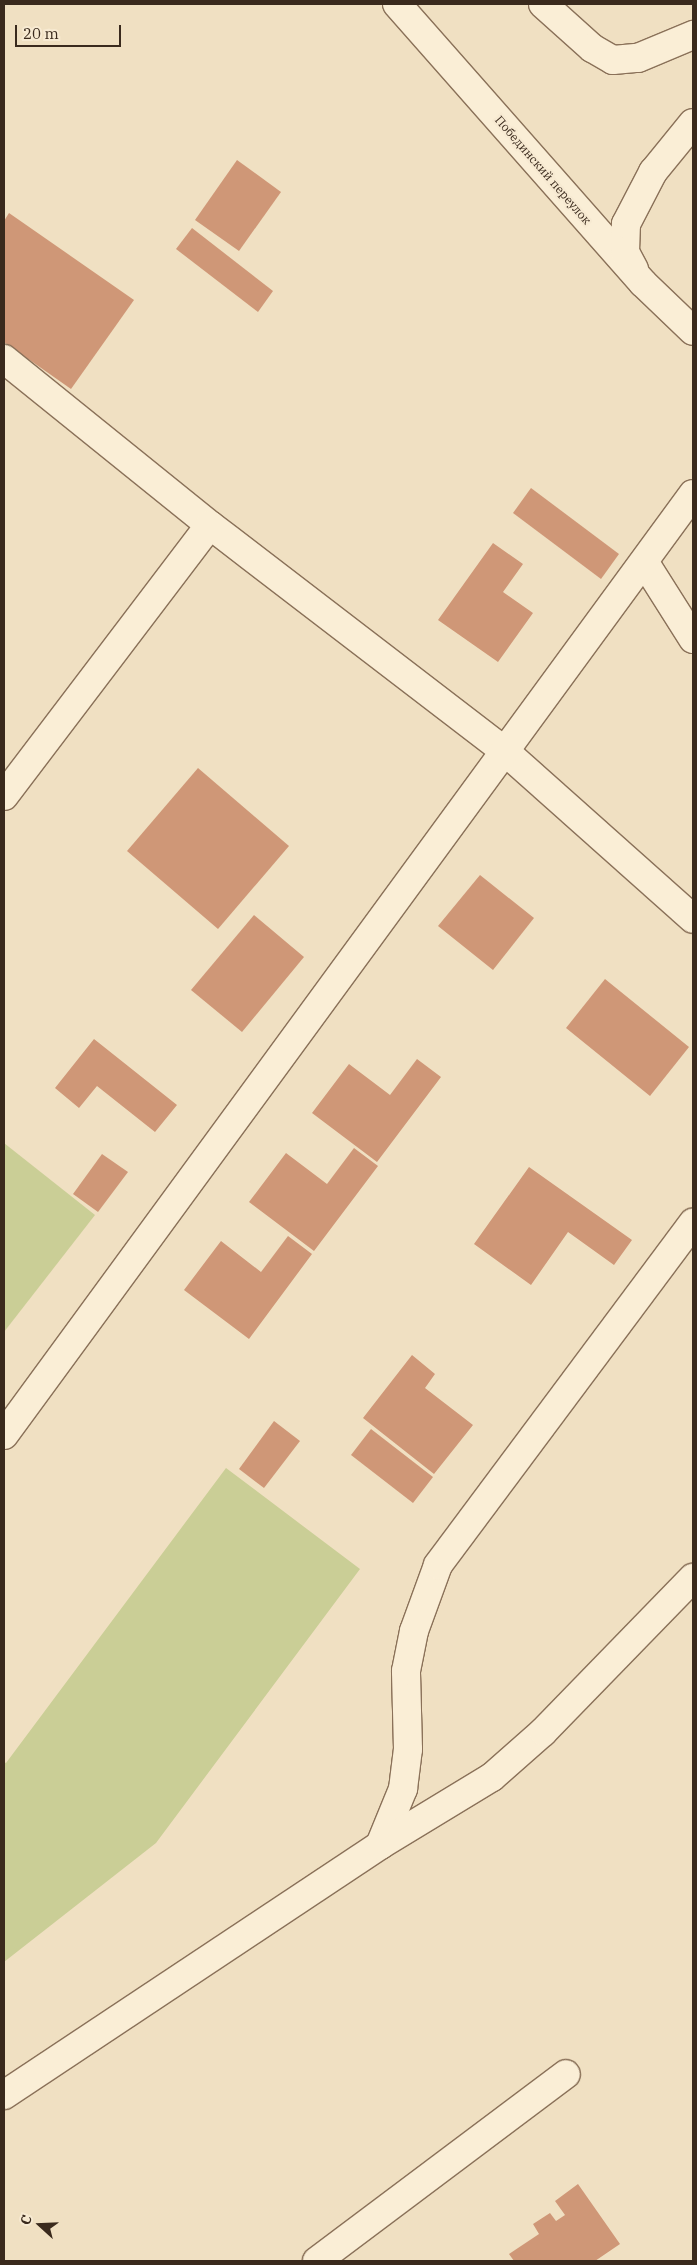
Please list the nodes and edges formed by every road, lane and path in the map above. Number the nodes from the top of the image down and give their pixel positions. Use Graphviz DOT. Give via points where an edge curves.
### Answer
graph roads {
  1 [pos="397,4"];
  2 [pos="543,4"];
  3 [pos="693,35"];
  4 [pos="693,123"];
  5 [pos="643,283"];
  6 [pos="693,331"];
  7 [pos="4,359"];
  8 [pos="693,494"];
  9 [pos="210,525"];
  10 [pos="645,563"];
  11 [pos="693,639"];
  12 [pos="507,753"];
  13 [pos="4,796"];
  14 [pos="693,919"];
  15 [pos="693,1223"];
  16 [pos="4,1435"];
  17 [pos="693,1578"];
  18 [pos="380,1846"];
  19 [pos="566,2074"];
  20 [pos="4,2095"];
  21 [pos="317,2261"];
  1 -- 5 [label="street, Побединский переулок"];
  2 -- 3 [label="street" via="592,48 613,60 638,58"];
  4 -- 5 [label="street" via="653,172 626,224 625,252"];
  5 -- 6 [label="street, Побединский переулок"];
  7 -- 9 [label="street"];
  8 -- 10 [label="street"];
  9 -- 12 [label="street"];
  9 -- 13 [label="street"];
  10 -- 11 [label="street"];
  10 -- 12 [label="street"];
  12 -- 14 [label="street"];
  12 -- 16 [label="street"];
  15 -- 18 [label="street" via="438,1565 414,1631 406,1671 408,1749 403,1789"];
  17 -- 18 [label="street" via="543,1732 492,1777"];
  18 -- 20 [label="street"];
  19 -- 21 [label="street"];
}
